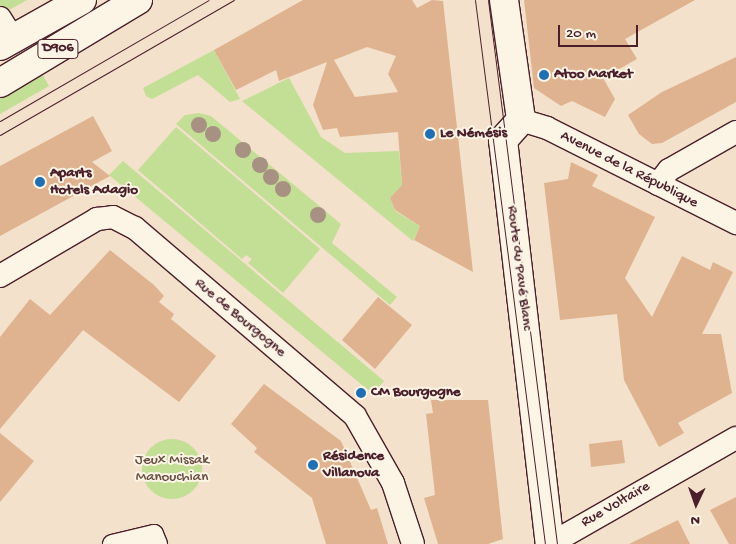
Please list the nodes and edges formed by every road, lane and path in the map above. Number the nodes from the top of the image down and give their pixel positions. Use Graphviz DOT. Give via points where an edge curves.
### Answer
graph roads {
  1 [pos="82,0"];
  2 [pos="138,0"];
  3 [pos="504,0"];
  4 [pos="4,34"];
  5 [pos="0,83"];
  6 [pos="521,120"];
  7 [pos="736,132"];
  8 [pos="658,184"];
  9 [pos="736,224"];
  10 [pos="0,276"];
  11 [pos="736,438"];
  12 [pos="112,544"];
  13 [pos="158,544"];
  14 [pos="413,544"];
  15 [pos="550,544"];
  1 -- 4 [label="main road"];
  2 -- 5 [label="main road, D906"];
  3 -- 6 [label="main road"];
  6 -- 8 [label="street, Avenue de la République"];
  6 -- 15 [label="main road, Route du Pavé Blanc" via="503,140"];
  7 -- 8 [label="street" via="668,170"];
  8 -- 9 [label="street, Avenue de la République"];
  10 -- 14 [label="street, Rue de Bourgogne" via="97,218 113,217 135,228 355,416 393,483"];
  11 -- 15 [label="street, Rue Voltaire"];
  12 -- 13 [label="street" via="154,534"];
}
